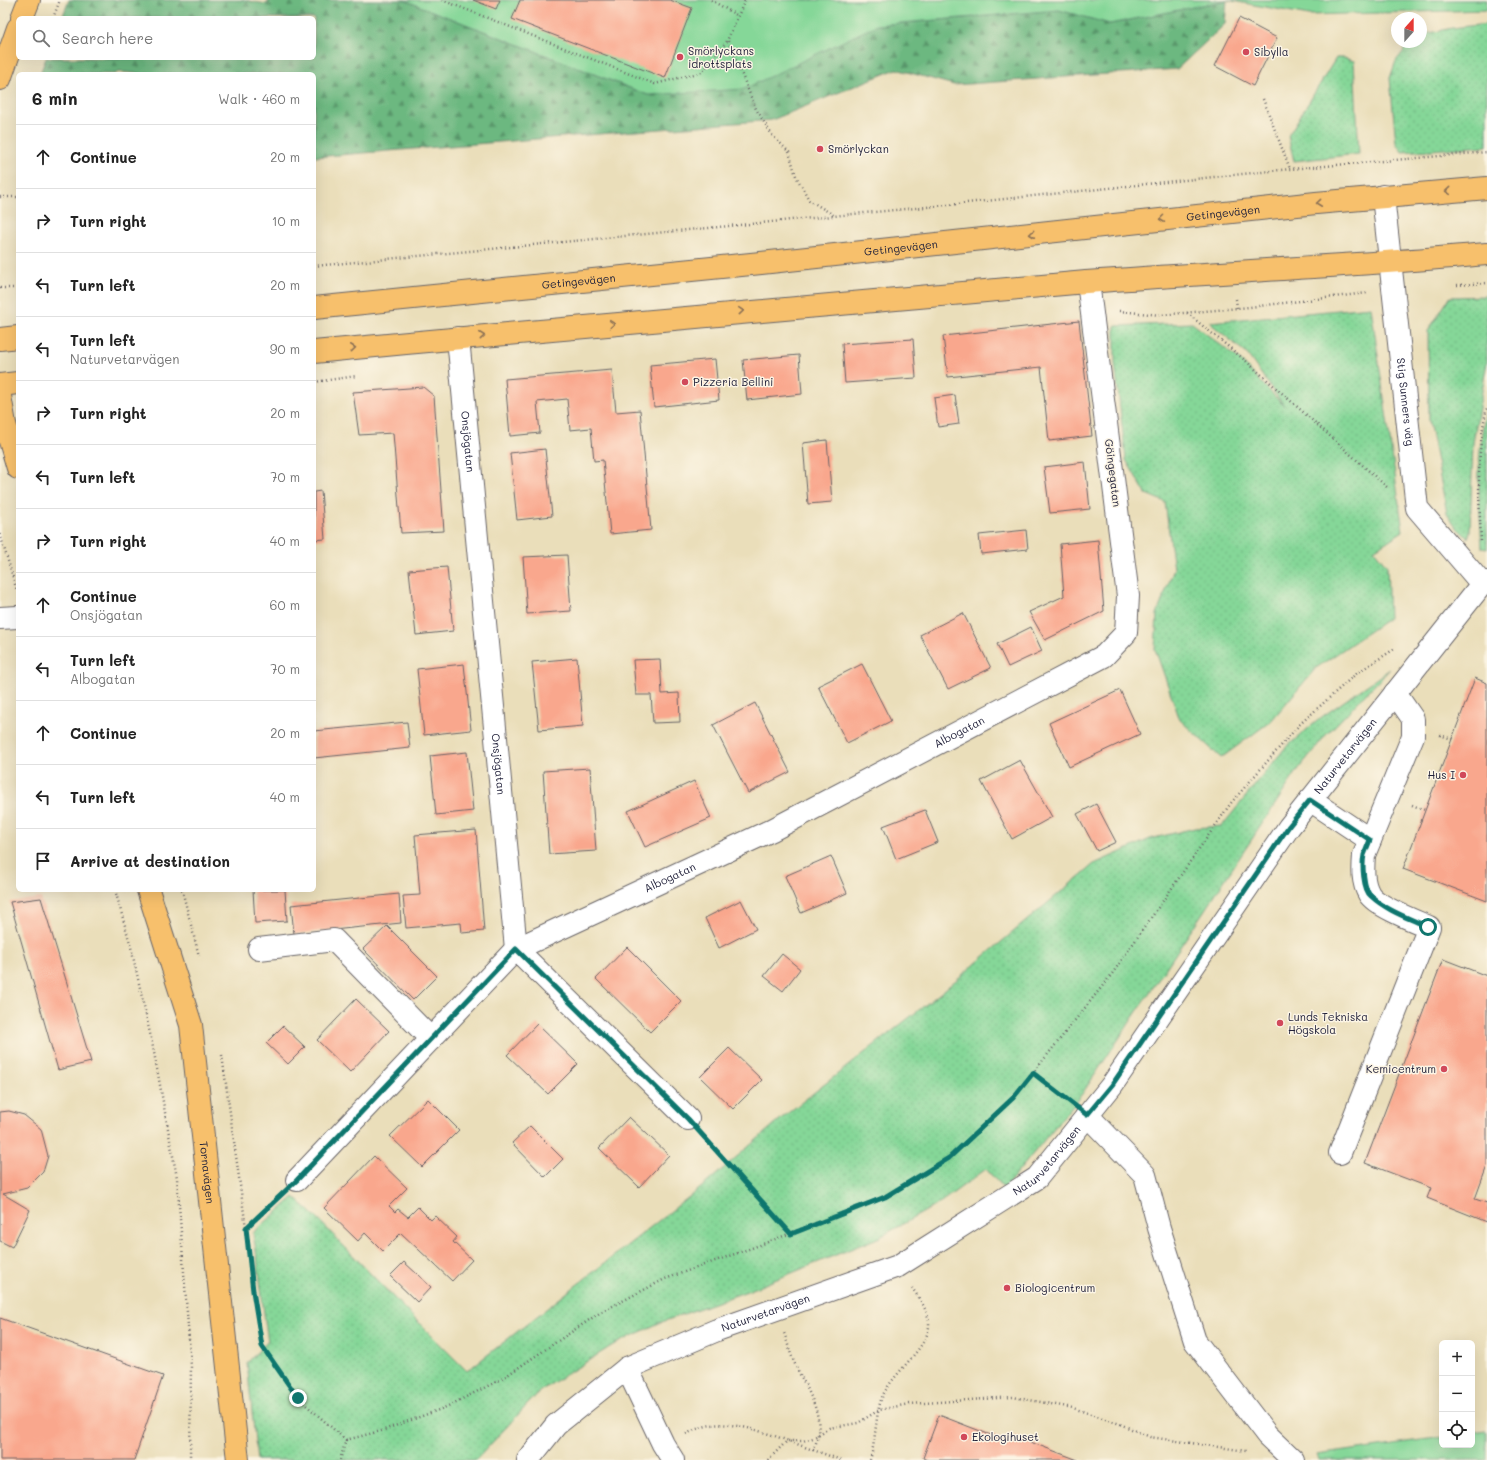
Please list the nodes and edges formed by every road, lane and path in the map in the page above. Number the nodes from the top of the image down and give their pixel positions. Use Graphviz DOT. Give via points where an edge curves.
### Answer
graph roads {
  1 [pos="29,0"];
  2 [pos="60,0"];
  3 [pos="442,0"];
  4 [pos="711,0"];
  5 [pos="745,0"];
  6 [pos="23,16"];
  7 [pos="54,16"];
  8 [pos="738,16"];
  9 [pos="16,34"];
  10 [pos="727,41"];
  11 [pos="0,79"];
  12 [pos="1263,99"];
  13 [pos="1487,152"];
  14 [pos="1290,170"];
  15 [pos="1487,188"];
  16 [pos="1383,196"];
  17 [pos="0,197"];
  18 [pos="16,197"];
  19 [pos="836,216"];
  20 [pos="1487,254"];
  21 [pos="1391,262"];
  22 [pos="316,266"];
  23 [pos="1088,282"];
  24 [pos="1487,283"];
  25 [pos="1456,285"];
  26 [pos="0,288"];
  27 [pos="16,288"];
  28 [pos="1394,290"];
  29 [pos="316,308"];
  30 [pos="1092,310"];
  31 [pos="1186,313"];
  32 [pos="16,337"];
  33 [pos="458,338"];
  34 [pos="0,339"];
  35 [pos="316,352"];
  36 [pos="360,376"];
  37 [pos="316,382"];
  38 [pos="16,383"];
  39 [pos="0,385"];
  40 [pos="0,396"];
  41 [pos="1487,408"];
  42 [pos="16,461"];
  43 [pos="1417,508"];
  44 [pos="0,534"];
  45 [pos="1485,583"];
  46 [pos="16,586"];
  47 [pos="16,617"];
  48 [pos="0,618"];
  49 [pos="1399,646"];
  50 [pos="1104,656"];
  51 [pos="1395,693"];
  52 [pos="1310,800"];
  53 [pos="1370,840"];
  54 [pos="116,892"];
  55 [pos="149,892"];
  56 [pos="183,892"];
  57 [pos="259,949"];
  58 [pos="516,949"];
  59 [pos="200,961"];
  60 [pos="431,1039"];
  61 [pos="222,1052"];
  62 [pos="1033,1073"];
  63 [pos="1087,1115"];
  64 [pos="688,1119"];
  65 [pos="1340,1153"];
  66 [pos="297,1180"];
  67 [pos="246,1228"];
  68 [pos="791,1234"];
  69 [pos="898,1266"];
  70 [pos="776,1310"];
  71 [pos="627,1368"];
  72 [pos="879,1410"];
  73 [pos="818,1434"];
  74 [pos="346,1440"];
  75 [pos="787,1441"];
  76 [pos="1276,1444"];
  77 [pos="813,1450"];
  78 [pos="668,1452"];
  79 [pos="190,1460"];
  80 [pos="238,1460"];
  81 [pos="340,1460"];
  82 [pos="528,1460"];
  83 [pos="768,1460"];
  84 [pos="841,1460"];
  85 [pos="870,1460"];
  86 [pos="1293,1460"];
  1 -- 6 [label="main road"];
  2 -- 7 [label="path"];
  3 -- 10 [label="path" via="655,84 702,72"];
  4 -- 8 [label="path"];
  5 -- 8 [label="path"];
  8 -- 10 [label="path"];
  9 -- 11 [label="main road"];
  10 -- 19 [label="path" via="756,109 772,135 789,152 796,176 809,200"];
  12 -- 14 [label="path"];
  13 -- 14 [label="path"];
  14 -- 19 [label="path"];
  15 -- 16 [label="main road, Getingevägen, one-way"];
  16 -- 21 [label="street, Stig Sunners väg"];
  16 -- 29 [label="main road, Getingevägen, one-way"];
  17 -- 18 [label="path"];
  19 -- 22 [label="path"];
  20 -- 21 [label="main road"];
  21 -- 23 [label="main road"];
  21 -- 28 [label="street, Stig Sunners väg"];
  23 -- 30 [label="street, Göingegatan"];
  33 -- 23 [label="main road, one-way"];
  24 -- 25 [label="path"];
  26 -- 27 [label="path"];
  28 -- 31 [label="path"];
  28 -- 43 [label="street, Stig Sunners väg"];
  30 -- 31 [label="path"];
  30 -- 50 [label="street, Göingegatan" via="1128,596 1126,633"];
  31 -- 43 [label="path" via="1246,361 1396,495"];
  32 -- 34 [label="main road"];
  35 -- 33 [label="main road, one-way"];
  33 -- 58 [label="street, Onsjögatan"];
  36 -- 37 [label="path"];
  38 -- 39 [label="main road"];
  40 -- 42 [label="main road"];
  41 -- 45 [label="path" via="1478,489"];
  43 -- 45 [label="street"];
  44 -- 46 [label="path"];
  45 -- 51 [label="street, Naturvetarvägen"];
  47 -- 48 [label="street"];
  49 -- 62 [label="path" via="1357,673 1300,724 1231,803 1112,974"];
  50 -- 58 [label="street, Albogatan" via="772,830"];
  51 -- 52 [label="street, Naturvetarvägen"];
  51 -- 53 [label="street" via="1412,719 1413,736"];
  52 -- 53 [label="street"];
  52 -- 63 [label="street, Naturvetarvägen" via="1289,826 1112,1085"];
  53 -- 65 [label="street" via="1364,855 1363,867 1364,881 1370,896 1395,913 1428,927"];
  54 -- 79 [label="path" via="131,946 150,1032 177,1178 191,1366"];
  55 -- 80 [label="main road, Tornavägen" via="191,1025"];
  56 -- 59 [label="path"];
  57 -- 60 [label="street" via="334,940"];
  58 -- 60 [label="street, Albogatan"];
  58 -- 64 [label="street"];
  60 -- 66 [label="street, Albogatan"];
  61 -- 67 [label="path"];
  62 -- 63 [label="path"];
  62 -- 68 [label="path" via="1013,1098 949,1158 885,1197"];
  63 -- 69 [label="street, Naturvetarvägen" via="1037,1178"];
  63 -- 76 [label="street" via="1145,1175 1195,1340"];
  64 -- 68 [label="path"];
  66 -- 67 [label="path"];
  67 -- 74 [label="path" via="262,1346 298,1398"];
  68 -- 74 [label="path" via="665,1279 601,1312 500,1380 444,1408 381,1431"];
  69 -- 70 [label="street, Naturvetarvägen"];
  69 -- 72 [label="path" via="924,1307 929,1330 913,1357 889,1383"];
  70 -- 71 [label="street, Naturvetarvägen" via="718,1330"];
  70 -- 73 [label="path" via="792,1357 818,1415"];
  71 -- 78 [label="street"];
  71 -- 82 [label="street, Naturvetarvägen" via="556,1425"];
  72 -- 73 [label="path" via="858,1423 830,1428"];
  72 -- 76 [label="path" via="909,1404 1013,1397 1073,1408 1150,1437 1243,1452"];
  72 -- 85 [label="path" via="875,1444"];
  73 -- 75 [label="path" via="803,1441"];
  73 -- 77 [label="path"];
  74 -- 81 [label="path"];
  75 -- 77 [label="path"];
  75 -- 78 [label="path" via="756,1430 718,1424 695,1430"];
  75 -- 83 [label="path"];
  76 -- 86 [label="street"];
  77 -- 84 [label="path"];
}
